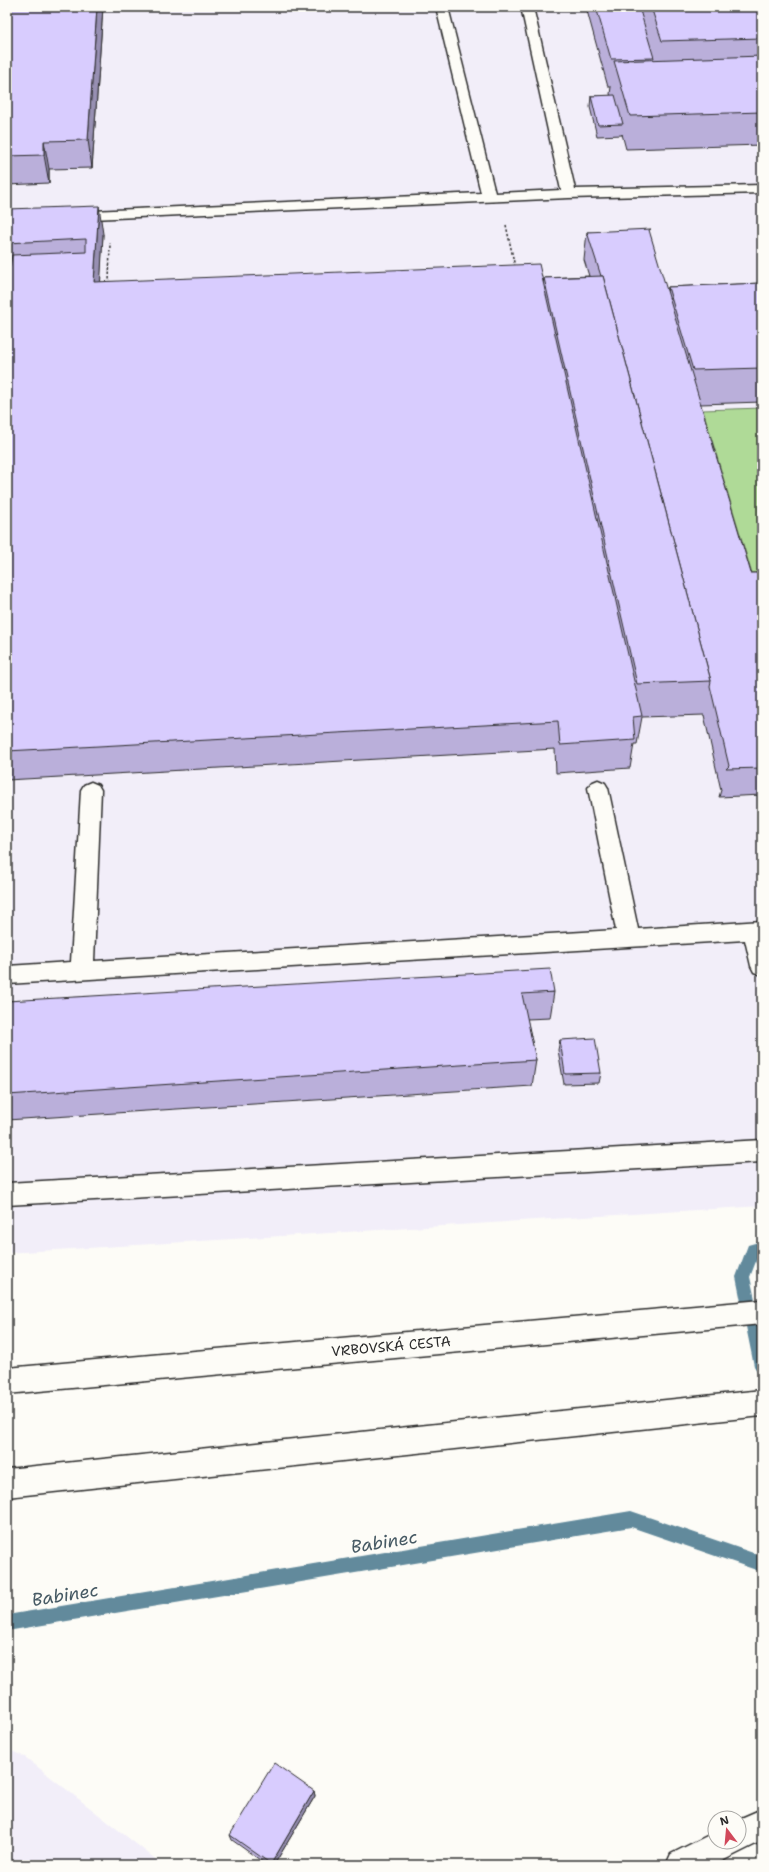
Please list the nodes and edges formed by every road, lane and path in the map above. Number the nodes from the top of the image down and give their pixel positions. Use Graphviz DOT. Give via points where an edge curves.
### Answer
graph roads {
  1 [pos="442,7"];
  2 [pos="527,7"];
  3 [pos="762,189"];
  4 [pos="569,194"];
  5 [pos="494,197"];
  6 [pos="111,214"];
  7 [pos="55,217"];
  8 [pos="515,267"];
  9 [pos="108,290"];
  10 [pos="598,788"];
  11 [pos="91,790"];
  12 [pos="758,930"];
  13 [pos="629,938"];
  14 [pos="762,966"];
  15 [pos="82,971"];
  16 [pos="7,975"];
  17 [pos="762,1151"];
  18 [pos="7,1194"];
  19 [pos="762,1312"];
  20 [pos="14,1380"];
  21 [pos="762,1403"];
  22 [pos="7,1483"];
  23 [pos="762,1824"];
  24 [pos="747,1832"];
  25 [pos="711,1850"];
  26 [pos="682,1865"];
  1 -- 5 [label="main road"];
  2 -- 4 [label="main road"];
  3 -- 4 [label="main road"];
  4 -- 5 [label="main road"];
  5 -- 6 [label="main road"];
  5 -- 8 [label="path"];
  6 -- 7 [label="main road"];
  6 -- 9 [label="path"];
  10 -- 13 [label="main road"];
  11 -- 15 [label="main road"];
  12 -- 13 [label="main road"];
  12 -- 14 [label="main road"];
  13 -- 15 [label="main road"];
  15 -- 16 [label="main road"];
  17 -- 18 [label="main road"];
  19 -- 20 [label="main road, VRBOVSKÁ CESTA"];
  21 -- 22 [label="main road"];
  23 -- 24 [label="main road"];
  25 -- 26 [label="main road"];
}
